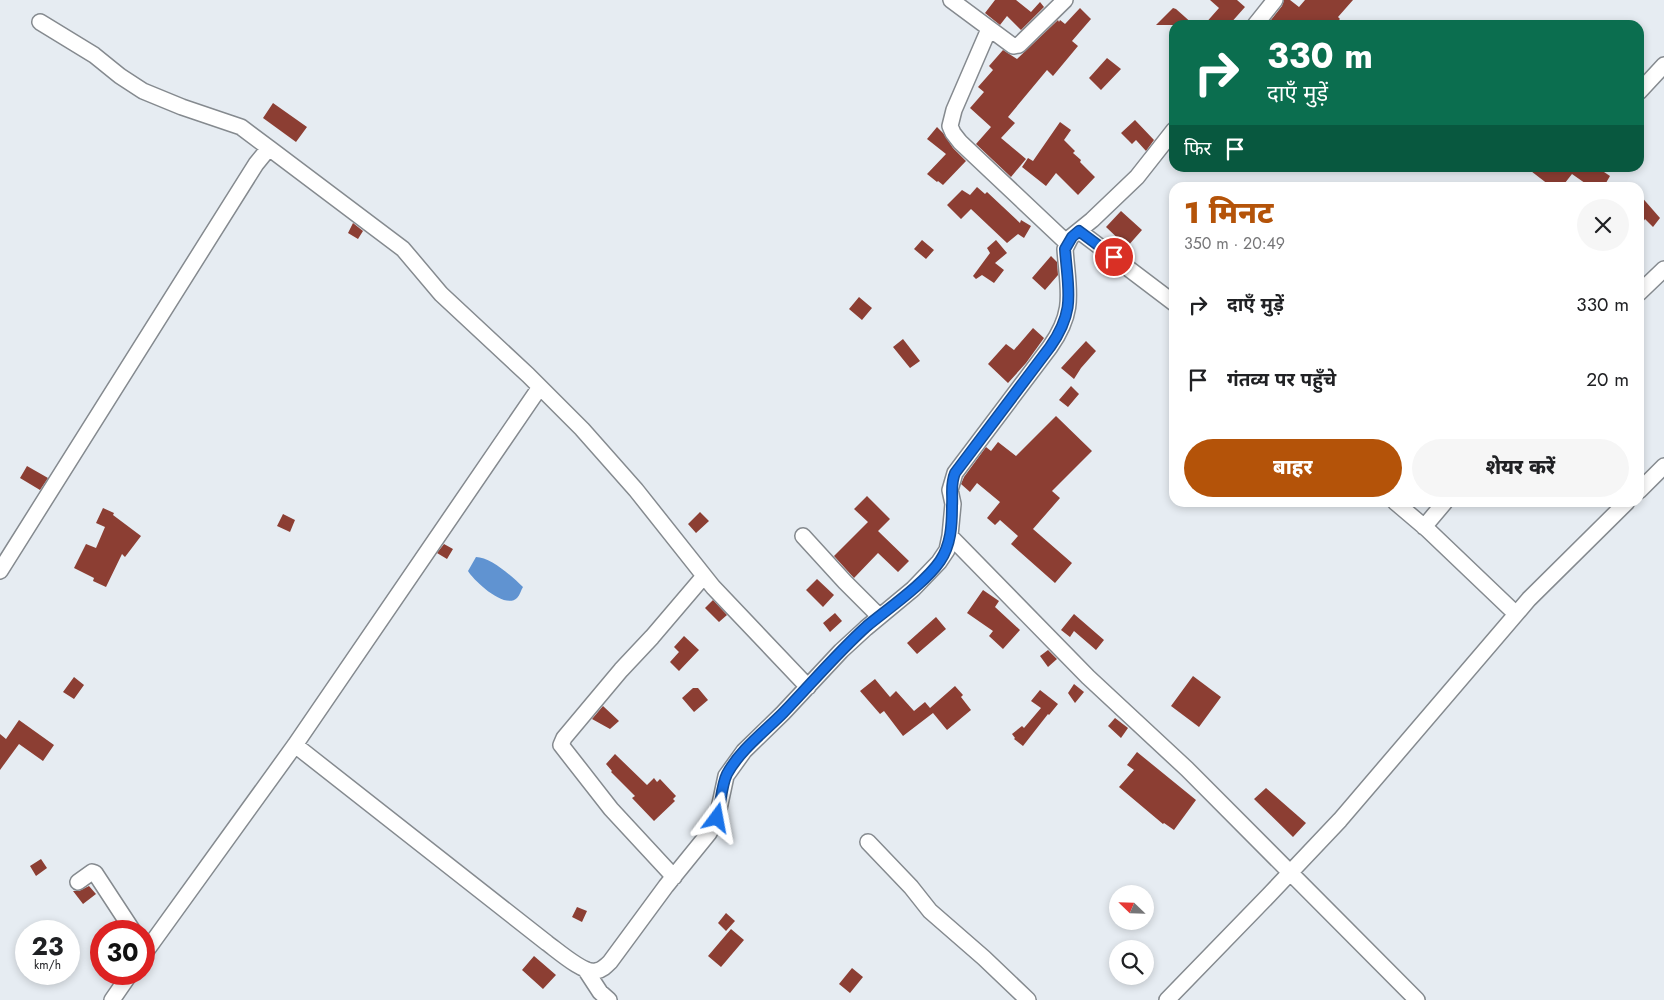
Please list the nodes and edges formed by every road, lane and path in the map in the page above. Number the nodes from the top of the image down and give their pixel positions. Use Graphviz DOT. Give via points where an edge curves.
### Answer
graph roads {
  1 [pos="952,0"];
  2 [pos="1065,0"];
  3 [pos="1275,0"];
  4 [pos="1259,20"];
  5 [pos="40,22"];
  6 [pos="989,28"];
  7 [pos="1664,66"];
  8 [pos="1644,87"];
  9 [pos="1169,136"];
  10 [pos="269,148"];
  11 [pos="1079,231"];
  12 [pos="1067,243"];
  13 [pos="1664,269"];
  14 [pos="1644,287"];
  15 [pos="1169,300"];
  16 [pos="540,387"];
  17 [pos="1664,466"];
  18 [pos="1644,486"];
  19 [pos="1401,507"];
  20 [pos="1441,507"];
  21 [pos="1622,507"];
  22 [pos="1424,527"];
  23 [pos="804,536"];
  24 [pos="950,536"];
  25 [pos="0,572"];
  26 [pos="704,576"];
  27 [pos="1516,614"];
  28 [pos="879,616"];
  29 [pos="808,687"];
  30 [pos="295,745"];
  31 [pos="868,842"];
  32 [pos="1291,872"];
  33 [pos="674,877"];
  34 [pos="78,882"];
  35 [pos="126,920"];
  36 [pos="155,936"];
  37 [pos="585,970"];
  38 [pos="122,985"];
  39 [pos="112,1000"];
  40 [pos="609,1000"];
  41 [pos="1028,1000"];
  42 [pos="1167,1000"];
  43 [pos="1417,1000"];
  1 -- 6 [label="street"];
  2 -- 6 [label="street" via="1019,45 1009,44"];
  3 -- 4 [label="street"];
  5 -- 10 [label="street" via="94,55 143,91 241,127"];
  6 -- 12 [label="street" via="950,126 960,142"];
  7 -- 8 [label="street"];
  9 -- 11 [label="street" via="1137,177"];
  10 -- 16 [label="street" via="403,249 441,294"];
  10 -- 25 [label="street"];
  11 -- 12 [label="street"];
  11 -- 15 [label="street"];
  12 -- 24 [label="street" via="1069,304 1066,318 1054,342 955,473 950,490 953,504"];
  13 -- 14 [label="street"];
  16 -- 26 [label="street" via="636,490"];
  16 -- 30 [label="street"];
  17 -- 18 [label="street"];
  19 -- 22 [label="street"];
  20 -- 22 [label="street"];
  21 -- 27 [label="street"];
  22 -- 27 [label="street"];
  23 -- 28 [label="street"];
  24 -- 28 [label="street" via="940,562"];
  24 -- 32 [label="street" via="1088,676"];
  26 -- 29 [label="street"];
  26 -- 33 [label="street" via="621,670 561,745 611,809"];
  27 -- 32 [label="street" via="1340,820"];
  28 -- 29 [label="street"];
  29 -- 33 [label="street" via="744,751 728,772 717,818 700,846"];
  30 -- 36 [label="street"];
  30 -- 37 [label="street"];
  31 -- 41 [label="street" via="930,911"];
  32 -- 42 [label="street"];
  32 -- 43 [label="street"];
  33 -- 37 [label="street" via="610,962 596,972"];
  34 -- 35 [label="street" via="89,873 95,873"];
  37 -- 40 [label="street"];
  38 -- 39 [label="street"];
}
